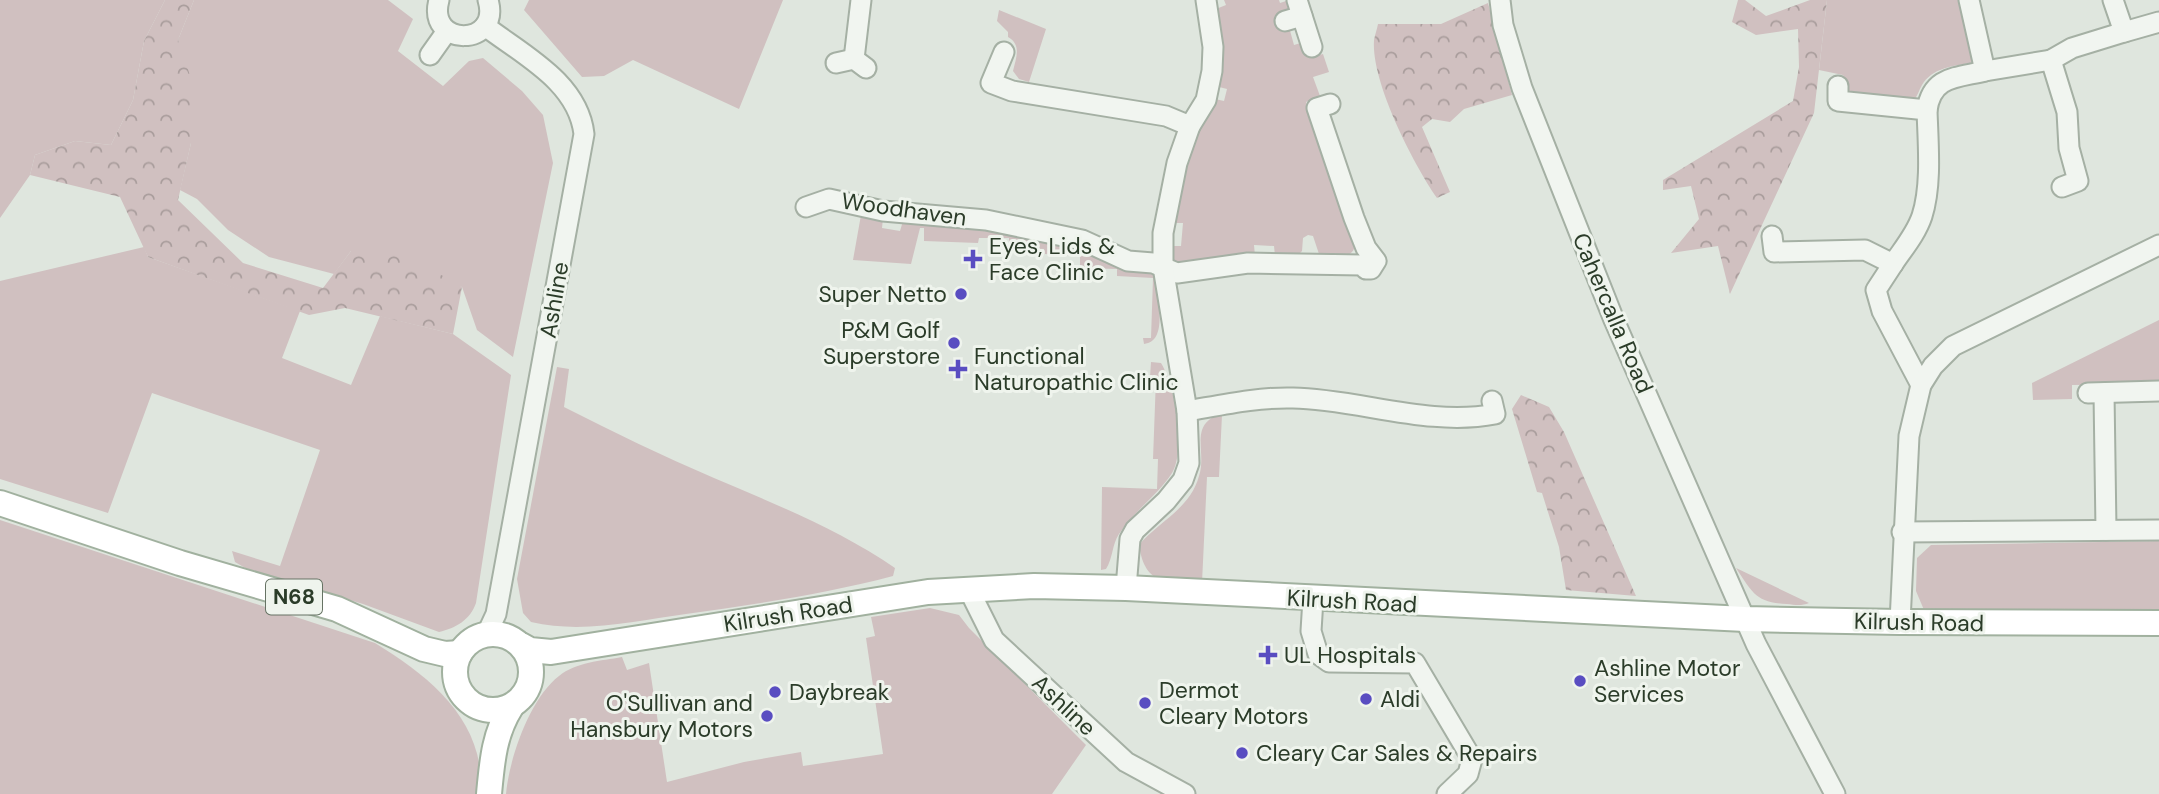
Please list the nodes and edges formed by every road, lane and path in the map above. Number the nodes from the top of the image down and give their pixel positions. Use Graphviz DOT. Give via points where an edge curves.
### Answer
graph roads {
  1 [pos="439,0"];
  2 [pos="488,0"];
  3 [pos="861,0"];
  4 [pos="1206,0"];
  5 [pos="1500,0"];
  6 [pos="1969,0"];
  7 [pos="2113,0"];
  8 [pos="1294,13"];
  9 [pos="2159,22"];
  10 [pos="485,26"];
  11 [pos="447,31"];
  12 [pos="2124,32"];
  13 [pos="1312,47"];
  14 [pos="1004,52"];
  15 [pos="430,55"];
  16 [pos="2051,60"];
  17 [pos="852,63"];
  18 [pos="1985,71"];
  19 [pos="1838,86"];
  20 [pos="1330,104"];
  21 [pos="1927,110"];
  22 [pos="1191,126"];
  23 [pos="2062,187"];
  24 [pos="806,207"];
  25 [pos="1772,236"];
  26 [pos="2159,245"];
  27 [pos="1893,264"];
  28 [pos="1164,267"];
  29 [pos="1921,385"];
  30 [pos="2159,391"];
  31 [pos="1492,401"];
  32 [pos="1187,411"];
  33 [pos="0,503"];
  34 [pos="2106,530"];
  35 [pos="2159,530"];
  36 [pos="1902,532"];
  37 [pos="1126,589"];
  38 [pos="969,590"];
  39 [pos="1313,599"];
  40 [pos="1745,619"];
  41 [pos="1900,622"];
  42 [pos="2159,623"];
  43 [pos="500,633"];
  44 [pos="404,640"];
  45 [pos="551,652"];
  46 [pos="460,653"];
  47 [pos="531,678"];
  48 [pos="464,695"];
  49 [pos="511,707"];
  50 [pos="494,748"];
  51 [pos="489,794"];
  52 [pos="1185,794"];
  53 [pos="1447,794"];
  54 [pos="1835,794"];
  1 -- 11 [label="street" via="437,13"];
  2 -- 10 [label="street" via="490,17"];
  3 -- 17 [label="street"];
  4 -- 22 [label="street" via="1212,71 1206,100"];
  5 -- 40 [label="street, Cahercalla Road" via="1522,88 1583,244"];
  6 -- 18 [label="street"];
  7 -- 12 [label="street"];
  8 -- 13 [label="street"];
  9 -- 12 [label="street"];
  10 -- 11 [label="street" via="465,37"];
  10 -- 43 [label="street, Ashline" via="565,88 582,118 583,134"];
  11 -- 15 [label="street"];
  12 -- 16 [label="street" via="2072,48"];
  14 -- 22 [label="street" via="991,83 1012,91 1166,116"];
  16 -- 18 [label="street"];
  16 -- 23 [label="street" via="2067,112 2069,148 2078,181"];
  18 -- 21 [label="street" via="1941,82 1929,95"];
  19 -- 21 [label="street" via="1838,102"];
  20 -- 28 [label="street, Woodhaven" via="1317,108 1354,218 1366,248 1377,261 1371,269 1362,265 1248,263 1177,273"];
  21 -- 27 [label="street" via="1928,169 1922,216"];
  22 -- 28 [label="street" via="1168,199"];
  24 -- 28 [label="street, Woodhaven" via="829,199 883,211 986,220 1082,240 1128,261"];
  25 -- 27 [label="street" via="1774,252 1865,250"];
  26 -- 29 [label="street" via="1953,346"];
  27 -- 29 [label="street" via="1876,290 1882,312"];
  28 -- 32 [label="street"];
  29 -- 36 [label="street" via="1909,436"];
  30 -- 34 [label="street" via="2096,393"];
  31 -- 32 [label="street" via="1495,414 1477,418 1385,412 1294,398"];
  32 -- 37 [label="street" via="1189,463 1183,480 1130,539"];
  33 -- 44 [label="main road, N68" via="337,609"];
  34 -- 35 [label="street"];
  34 -- 36 [label="street"];
  36 -- 41 [label="street"];
  37 -- 38 [label="main road, Kilrush Road" via="1034,586"];
  37 -- 39 [label="main road, Kilrush Road"];
  38 -- 45 [label="main road, Kilrush Road" via="872,600"];
  38 -- 52 [label="street, Ashline" via="993,640 1126,762"];
  39 -- 40 [label="main road, Kilrush Road"];
  39 -- 53 [label="street" via="1311,631 1318,654 1329,662 1415,663 1472,759 1468,774"];
  40 -- 41 [label="main road, Kilrush Road"];
  40 -- 54 [label="street, Cahercalla Road"];
  41 -- 42 [label="main road, Kilrush Road"];
  43 -- 45 [label="main road, Kilrush Road" via="530,650"];
  43 -- 46 [label="main road" via="467,644"];
  43 -- 47 [label="main road" via="530,660"];
  44 -- 46 [label="main road, N68" via="445,654"];
  44 -- 48 [label="main road, N68" via="448,673"];
  45 -- 47 [label="main road" via="537,664"];
  46 -- 48 [label="main road" via="455,670"];
  47 -- 49 [label="main road, N68" via="528,690"];
  48 -- 49 [label="main road" via="489,711"];
  48 -- 50 [label="main road, N68" via="489,727"];
  49 -- 50 [label="main road, N68"];
  50 -- 51 [label="main road, N68"];
}
